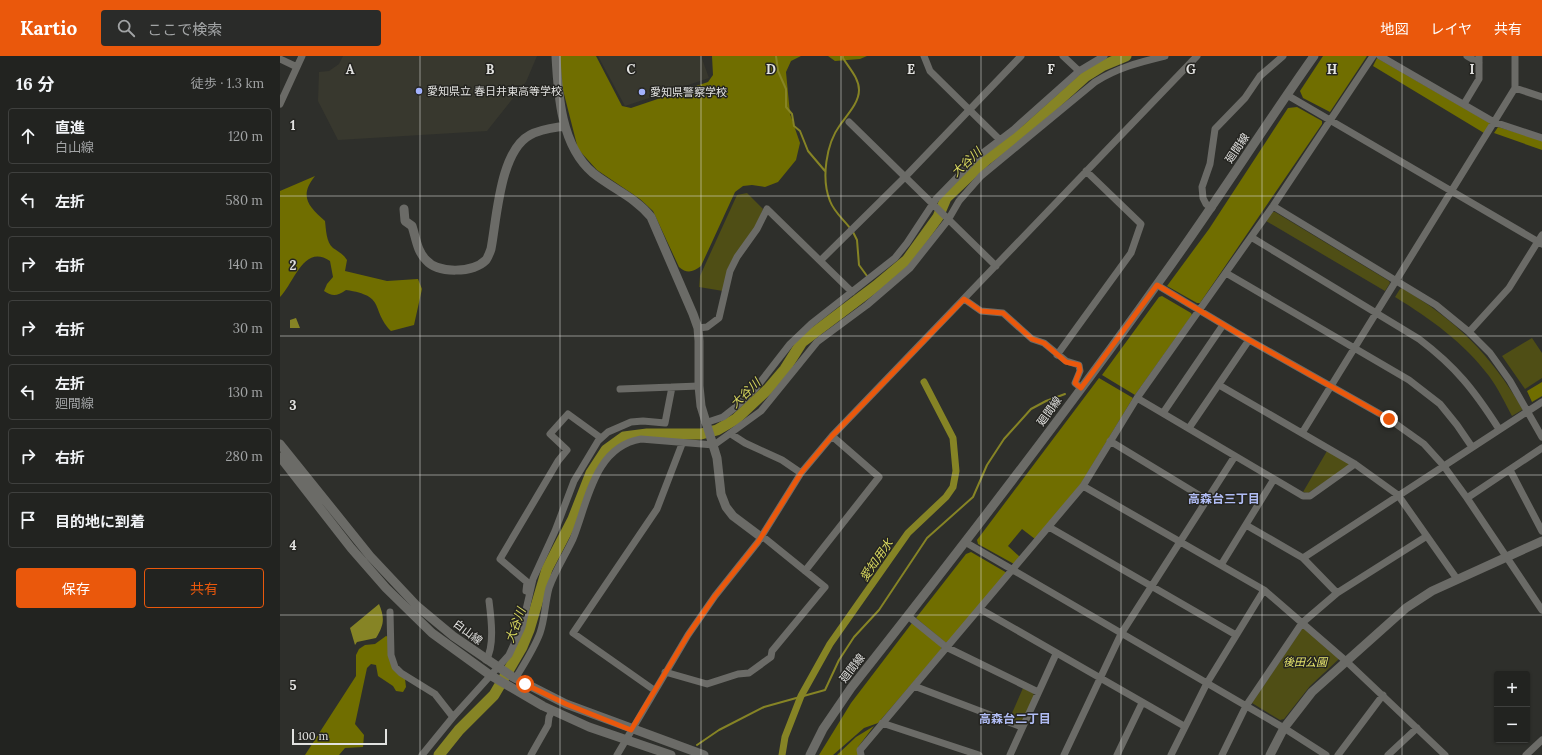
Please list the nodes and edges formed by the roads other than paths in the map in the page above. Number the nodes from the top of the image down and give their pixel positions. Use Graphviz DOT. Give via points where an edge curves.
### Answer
graph roads {
  1 [pos="302,56"];
  2 [pos="556,56"];
  3 [pos="924,56"];
  4 [pos="1021,56"];
  5 [pos="1063,56"];
  6 [pos="1104,56"];
  7 [pos="1165,56"];
  8 [pos="1196,56"];
  9 [pos="1283,56"];
  10 [pos="1314,56"];
  11 [pos="1373,56"];
  12 [pos="1380,56"];
  13 [pos="1467,56"];
  14 [pos="1515,56"];
  15 [pos="280,59"];
  16 [pos="1479,60"];
  17 [pos="297,67"];
  18 [pos="1079,71"];
  19 [pos="1515,88"];
  20 [pos="1287,95"];
  21 [pos="1542,97"];
  22 [pos="281,100"];
  23 [pos="1464,104"];
  24 [pos="970,109"];
  25 [pos="1330,119"];
  26 [pos="849,122"];
  27 [pos="1494,122"];
  28 [pos="565,126"];
  29 [pos="1542,138"];
  30 [pos="999,139"];
  31 [pos="1086,171"];
  32 [pos="905,177"];
  33 [pos="1452,192"];
  34 [pos="933,204"];
  35 [pos="1273,206"];
  36 [pos="1212,208"];
  37 [pos="404,209"];
  38 [pos="948,218"];
  39 [pos="1251,237"];
  40 [pos="1541,240"];
  41 [pos="822,260"];
  42 [pos="996,266"];
  43 [pos="1226,273"];
  44 [pos="1396,280"];
  45 [pos="1157,285"];
  46 [pos="852,292"];
  47 [pos="964,299"];
  48 [pos="1199,310"];
  49 [pos="1376,313"];
  50 [pos="1223,325"];
  51 [pos="698,328"];
  52 [pos="1469,332"];
  53 [pos="1249,340"];
  54 [pos="1354,349"];
  55 [pos="1057,356"];
  56 [pos="1219,385"];
  57 [pos="699,386"];
  58 [pos="1331,386"];
  59 [pos="672,387"];
  60 [pos="620,388"];
  61 [pos="1081,388"];
  62 [pos="1137,398"];
  63 [pos="1542,402"];
  64 [pos="1528,411"];
  65 [pos="1163,413"];
  66 [pos="706,425"];
  67 [pos="1189,428"];
  68 [pos="1499,429"];
  69 [pos="1302,433"];
  70 [pos="731,434"];
  71 [pos="832,436"];
  72 [pos="1542,437"];
  73 [pos="601,438"];
  74 [pos="1110,441"];
  75 [pos="280,444"];
  76 [pos="682,444"];
  77 [pos="714,445"];
  78 [pos="1472,447"];
  79 [pos="1542,448"];
  80 [pos="1235,456"];
  81 [pos="280,457"];
  82 [pos="1355,464"];
  83 [pos="1443,465"];
  84 [pos="1510,470"];
  85 [pos="801,473"];
  86 [pos="1274,479"];
  87 [pos="1083,486"];
  88 [pos="1398,495"];
  89 [pos="1467,498"];
  90 [pos="1207,500"];
  91 [pos="1246,525"];
  92 [pos="1049,526"];
  93 [pos="1542,531"];
  94 [pos="761,536"];
  95 [pos="1427,536"];
  96 [pos="1542,541"];
  97 [pos="965,542"];
  98 [pos="1180,543"];
  99 [pos="1506,557"];
  100 [pos="1303,558"];
  101 [pos="1221,565"];
  102 [pos="806,571"];
  103 [pos="1012,571"];
  104 [pos="1457,579"];
  105 [pos="1152,586"];
  106 [pos="1264,590"];
  107 [pos="1337,593"];
  108 [pos="489,601"];
  109 [pos="980,609"];
  110 [pos="1542,610"];
  111 [pos="390,612"];
  112 [pos="526,613"];
  113 [pos="908,616"];
  114 [pos="1302,623"];
  115 [pos="1121,634"];
  116 [pos="1236,635"];
  117 [pos="946,647"];
  118 [pos="1056,654"];
  119 [pos="486,660"];
  120 [pos="1346,660"];
  121 [pos="499,668"];
  122 [pos="665,672"];
  123 [pos="491,676"];
  124 [pos="514,678"];
  125 [pos="1099,678"];
  126 [pos="1207,683"];
  127 [pos="914,686"];
  128 [pos="654,690"];
  129 [pos="1038,692"];
  130 [pos="1383,695"];
  131 [pos="1142,703"];
  132 [pos="1246,706"];
  133 [pos="552,711"];
  134 [pos="453,717"];
  135 [pos="882,723"];
  136 [pos="1184,726"];
  137 [pos="1022,727"];
  138 [pos="1284,728"];
  139 [pos="1417,728"];
  140 [pos="631,730"];
  141 [pos="626,740"];
  142 [pos="1542,740"];
  143 [pos="967,753"];
  144 [pos="422,755"];
  145 [pos="531,755"];
  146 [pos="617,755"];
  147 [pos="670,755"];
  148 [pos="704,755"];
  149 [pos="810,755"];
  150 [pos="861,755"];
  151 [pos="979,755"];
  152 [pos="1010,755"];
  153 [pos="1064,755"];
  154 [pos="1117,755"];
  155 [pos="1171,755"];
  156 [pos="1222,755"];
  157 [pos="1270,755"];
  158 [pos="1326,755"];
  159 [pos="1338,755"];
  160 [pos="1388,755"];
  161 [pos="1445,755"];
  162 [pos="1526,755"];
  1 -- 17 [label="street"];
  2 -- 28 [label="street"];
  3 -- 24 [label="street" via="930,71"];
  4 -- 24 [label="street"];
  5 -- 18 [label="street"];
  6 -- 18 [label="street"];
  7 -- 38 [label="street" via="1133,64 1095,82 981,176"];
  8 -- 31 [label="street"];
  9 -- 36 [label="street" via="1260,76 1245,98 1215,129 1210,164 1202,187 1203,198"];
  10 -- 20 [label="street, 廻間線"];
  11 -- 25 [label="street"];
  12 -- 23 [label="street"];
  13 -- 16 [label="street"];
  14 -- 19 [label="street"];
  15 -- 17 [label="street"];
  16 -- 23 [label="street" via="1479,79"];
  17 -- 22 [label="street"];
  18 -- 30 [label="street" via="1013,130"];
  19 -- 21 [label="street"];
  19 -- 27 [label="street"];
  20 -- 25 [label="street"];
  20 -- 36 [label="street, 廻間線"];
  23 -- 27 [label="street"];
  24 -- 30 [label="street"];
  24 -- 32 [label="street"];
  25 -- 33 [label="street"];
  25 -- 35 [label="street"];
  26 -- 32 [label="street"];
  27 -- 29 [label="street"];
  27 -- 33 [label="street"];
  28 -- 37 [label="street" via="542,129 529,135 514,150 505,169 491,249 486,259 476,266 444,269 426,261 419,251 412,226 405,221"];
  28 -- 51 [label="street" via="578,156 593,172 642,205 651,217"];
  30 -- 34 [label="street" via="976,158"];
  31 -- 42 [label="street"];
  31 -- 55 [label="street" via="1141,224 1131,253"];
  32 -- 34 [label="street"];
  32 -- 41 [label="street"];
  33 -- 40 [label="street"];
  33 -- 44 [label="street"];
  34 -- 38 [label="street"];
  34 -- 46 [label="street" via="895,258"];
  35 -- 39 [label="street"];
  35 -- 44 [label="street"];
  36 -- 45 [label="street, 廻間線"];
  38 -- 42 [label="street"];
  38 -- 70 [label="street" via="910,268 867,305 817,342 769,402"];
  39 -- 43 [label="street"];
  39 -- 49 [label="street"];
  40 -- 52 [label="street" via="1509,288"];
  41 -- 46 [label="street"];
  41 -- 51 [label="street" via="767,209 730,271 719,318 713,324"];
  42 -- 47 [label="street"];
  43 -- 48 [label="street"];
  43 -- 54 [label="street"];
  44 -- 49 [label="street"];
  44 -- 52 [label="street" via="1436,304"];
  45 -- 48 [label="street"];
  45 -- 61 [label="street, 廻間線"];
  46 -- 66 [label="street" via="790,344 755,389 738,406"];
  47 -- 55 [label="street" via="981,311 1003,313 1032,339 1044,343"];
  47 -- 71 [label="street"];
  48 -- 50 [label="street"];
  48 -- 62 [label="street"];
  49 -- 54 [label="street"];
  49 -- 68 [label="street" via="1438,354 1475,393"];
  50 -- 53 [label="street"];
  50 -- 65 [label="street"];
  51 -- 57 [label="street"];
  52 -- 64 [label="street" via="1490,353"];
  53 -- 56 [label="street"];
  53 -- 58 [label="street"];
  54 -- 58 [label="street"];
  54 -- 78 [label="street" via="1424,391 1449,414"];
  55 -- 61 [label="street" via="1080,367 1075,383"];
  56 -- 67 [label="street"];
  56 -- 69 [label="street"];
  57 -- 59 [label="street"];
  57 -- 66 [label="street"];
  58 -- 69 [label="street"];
  58 -- 83 [label="street" via="1407,431 1424,444"];
  59 -- 60 [label="street"];
  59 -- 73 [label="street" via="665,423 631,422"];
  61 -- 97 [label="street, 廻間線"];
  62 -- 65 [label="street"];
  62 -- 74 [label="street"];
  63 -- 64 [label="street"];
  64 -- 68 [label="street"];
  64 -- 72 [label="street"];
  65 -- 67 [label="street"];
  66 -- 77 [label="street"];
  67 -- 80 [label="street"];
  68 -- 78 [label="street"];
  69 -- 82 [label="street"];
  70 -- 77 [label="street"];
  70 -- 85 [label="street" via="782,460"];
  71 -- 85 [label="street"];
  71 -- 102 [label="street" via="879,477"];
  73 -- 112 [label="street" via="574,481 556,531 533,579"];
  73 -- 112 [label="street" via="568,414 550,434 567,450 500,559 527,582 524,604"];
  74 -- 87 [label="street"];
  74 -- 90 [label="street"];
  75 -- 119 [label="street, 白山線" via="393,582 435,622"];
  76 -- 77 [label="street"];
  76 -- 124 [label="street" via="651,440 630,441 618,447 607,458 591,486 572,539 549,589 539,634"];
  76 -- 128 [label="street" via="657,509 572,633"];
  77 -- 94 [label="street" via="721,494 726,507 733,516"];
  78 -- 83 [label="street"];
  79 -- 84 [label="street"];
  80 -- 86 [label="street"];
  80 -- 90 [label="street"];
  81 -- 123 [label="street, 白山線" via="351,548 386,588 432,633"];
  82 -- 86 [label="street" via="1310,496 1303,496"];
  82 -- 88 [label="street"];
  83 -- 88 [label="street"];
  83 -- 89 [label="street"];
  84 -- 89 [label="street"];
  84 -- 93 [label="street"];
  85 -- 94 [label="street"];
  86 -- 91 [label="street"];
  87 -- 92 [label="street"];
  87 -- 98 [label="street"];
  88 -- 95 [label="street"];
  88 -- 100 [label="street"];
  89 -- 99 [label="street"];
  90 -- 98 [label="street"];
  91 -- 100 [label="street"];
  91 -- 101 [label="street"];
  92 -- 103 [label="street"];
  92 -- 105 [label="street"];
  94 -- 102 [label="street"];
  94 -- 122 [label="street" via="702,614"];
  95 -- 104 [label="street"];
  95 -- 107 [label="street"];
  96 -- 99 [label="street"];
  97 -- 103 [label="street"];
  97 -- 113 [label="street, 廻間線"];
  98 -- 101 [label="street"];
  98 -- 105 [label="street"];
  99 -- 104 [label="street"];
  99 -- 110 [label="street"];
  100 -- 107 [label="street"];
  101 -- 106 [label="street"];
  102 -- 122 [label="street" via="825,587 772,651 771,657 752,672 707,684"];
  103 -- 109 [label="street"];
  103 -- 115 [label="street"];
  104 -- 120 [label="street" via="1406,608"];
  105 -- 115 [label="street"];
  105 -- 116 [label="street"];
  106 -- 114 [label="street"];
  106 -- 116 [label="street"];
  107 -- 114 [label="street"];
  108 -- 119 [label="street" via="492,620 489,654"];
  109 -- 117 [label="street"];
  109 -- 118 [label="street"];
  111 -- 134 [label="street" via="391,655 395,668 435,694"];
  112 -- 121 [label="street" via="509,654"];
  113 -- 117 [label="street"];
  113 -- 149 [label="street, 廻間線" via="851,688 823,729"];
  114 -- 120 [label="street"];
  114 -- 132 [label="street"];
  115 -- 125 [label="street"];
  115 -- 126 [label="street"];
  116 -- 126 [label="street"];
  117 -- 127 [label="street"];
  117 -- 129 [label="street"];
  118 -- 125 [label="street"];
  118 -- 129 [label="street"];
  119 -- 121 [label="street, 白山線"];
  120 -- 130 [label="street"];
  120 -- 138 [label="street" via="1312,692"];
  121 -- 123 [label="street"];
  121 -- 124 [label="street, 白山線"];
  122 -- 128 [label="street"];
  123 -- 133 [label="street, 白山線"];
  123 -- 134 [label="street"];
  124 -- 140 [label="street, 白山線" via="566,704"];
  125 -- 131 [label="street"];
  125 -- 153 [label="street"];
  126 -- 132 [label="street"];
  126 -- 136 [label="street"];
  127 -- 135 [label="street"];
  127 -- 137 [label="street"];
  128 -- 140 [label="street"];
  129 -- 137 [label="street"];
  130 -- 139 [label="street"];
  130 -- 159 [label="street"];
  131 -- 136 [label="street"];
  131 -- 154 [label="street"];
  132 -- 138 [label="street"];
  132 -- 156 [label="street"];
  133 -- 141 [label="street, 白山線"];
  133 -- 145 [label="street" via="548,726"];
  134 -- 144 [label="street"];
  135 -- 143 [label="street"];
  135 -- 150 [label="street" via="860,750"];
  136 -- 155 [label="street"];
  137 -- 152 [label="street"];
  138 -- 157 [label="street"];
  138 -- 158 [label="street"];
  139 -- 160 [label="street"];
  139 -- 161 [label="street"];
  140 -- 141 [label="street"];
  140 -- 148 [label="street, 白山線"];
  141 -- 146 [label="street"];
  141 -- 147 [label="street, 白山線"];
  142 -- 162 [label="street"];
  143 -- 151 [label="street"];
}
